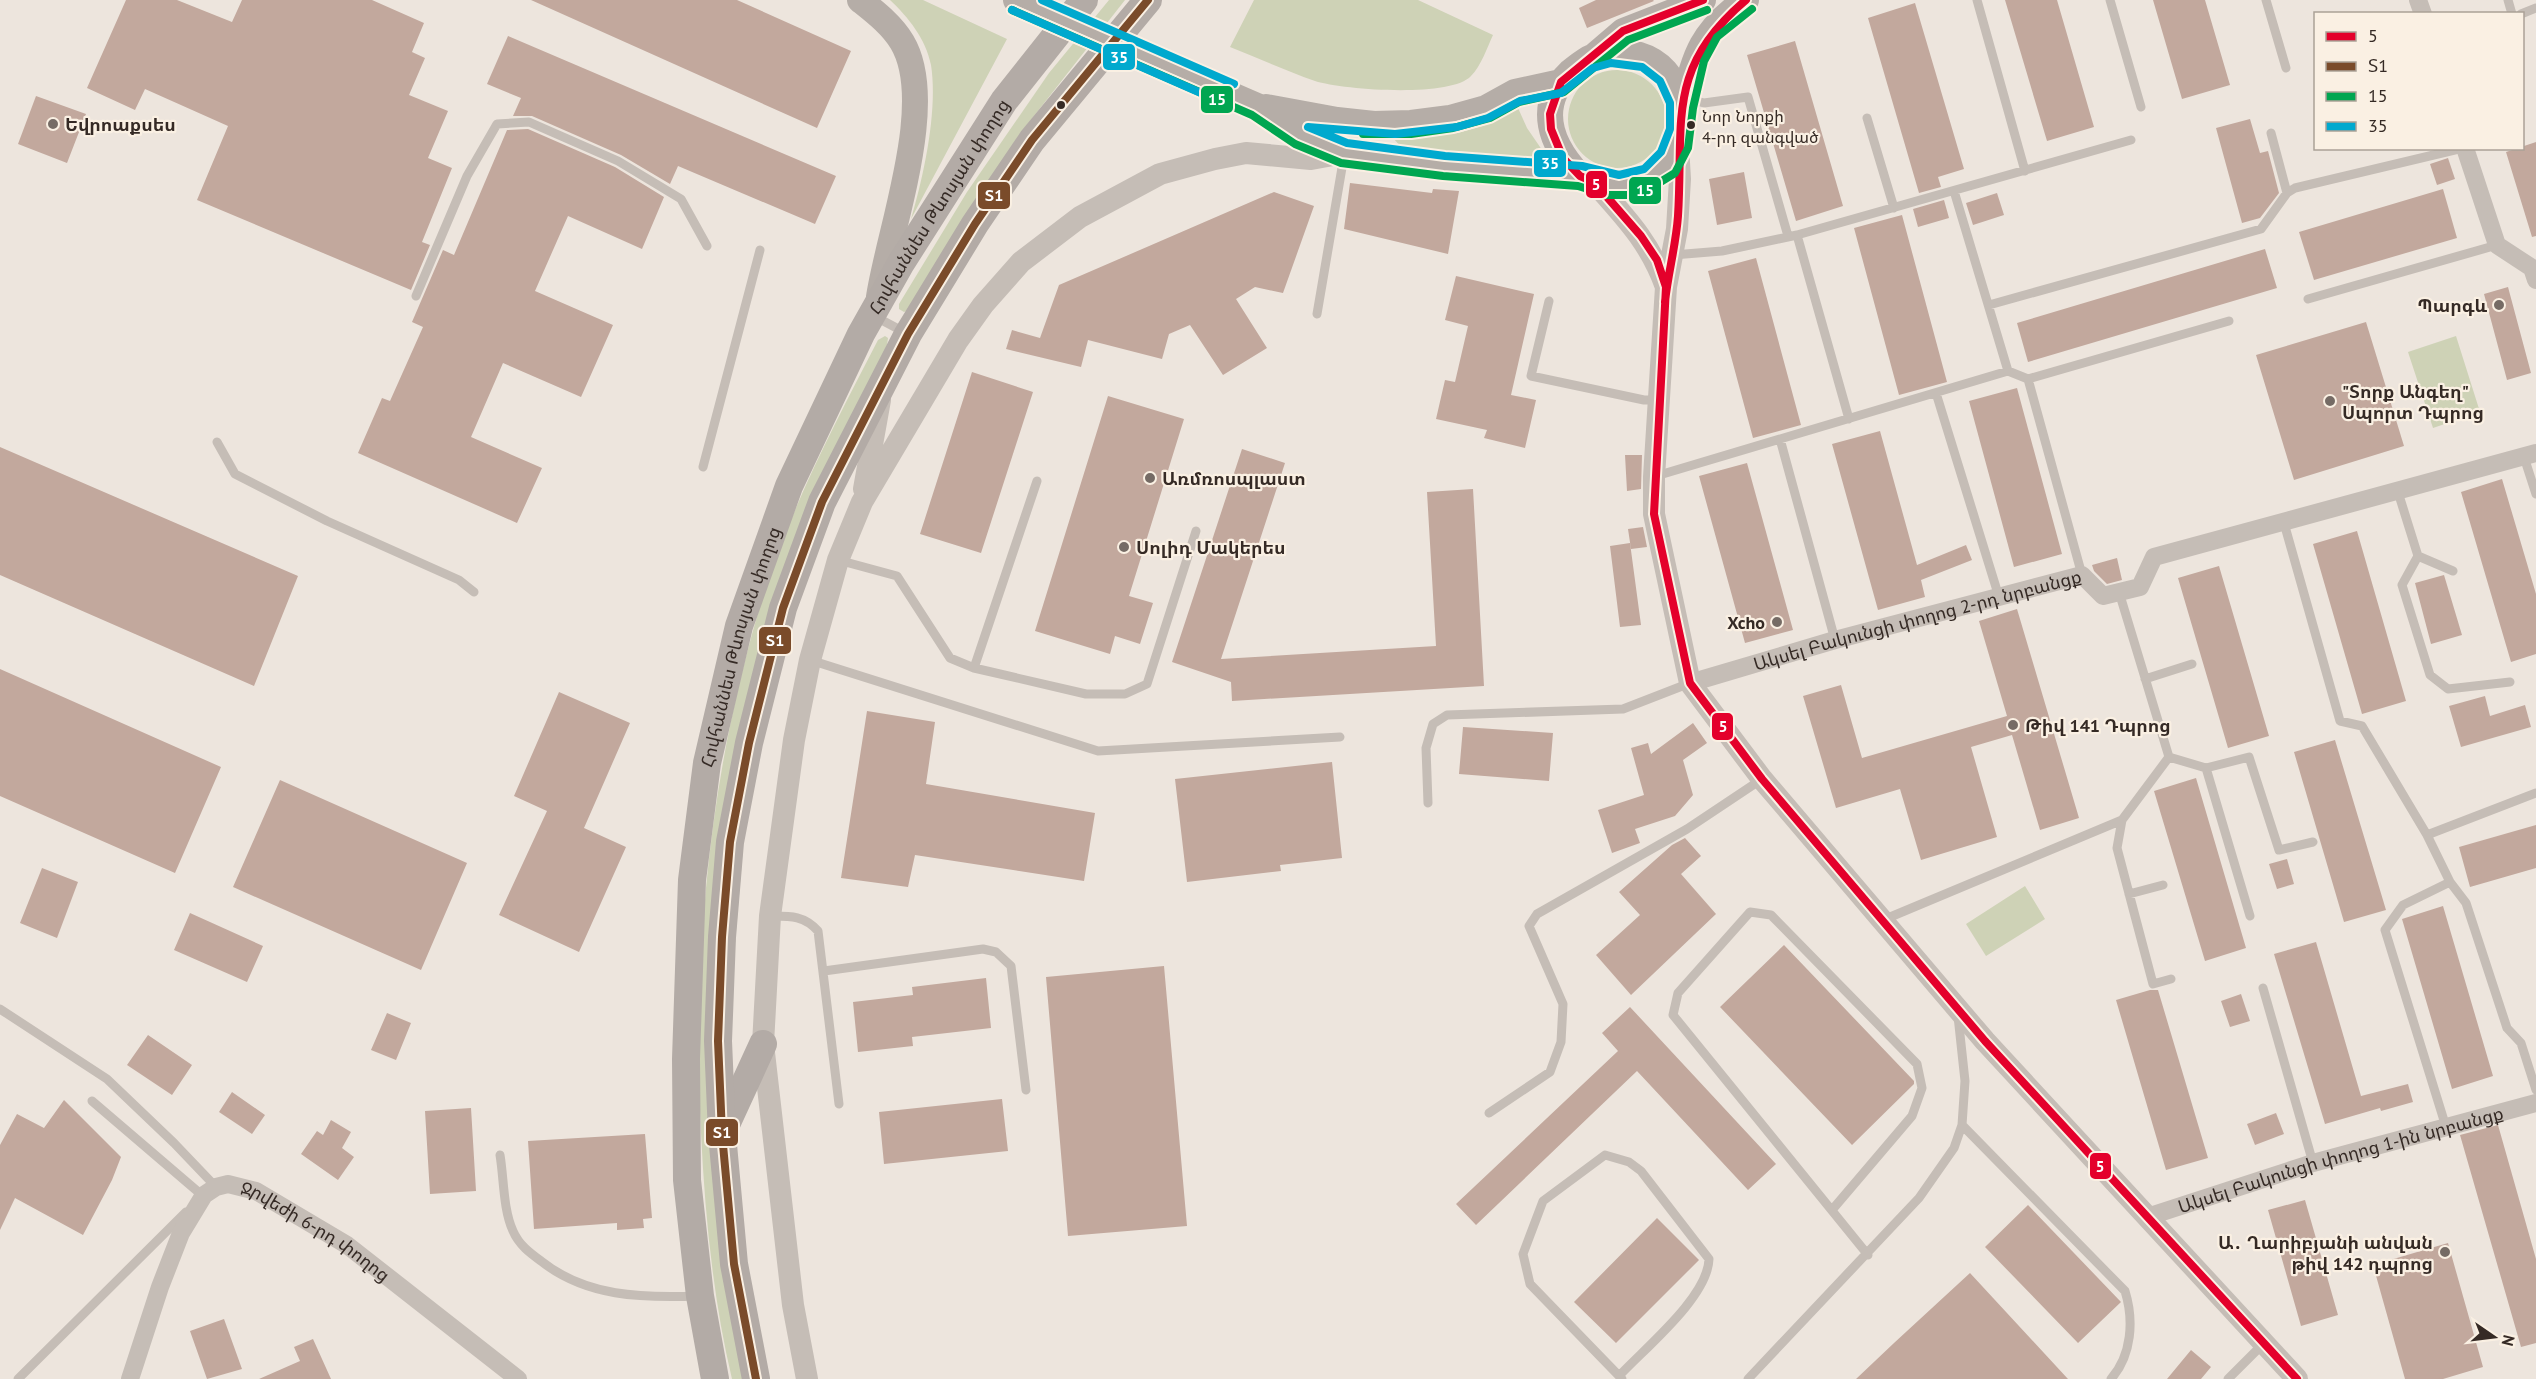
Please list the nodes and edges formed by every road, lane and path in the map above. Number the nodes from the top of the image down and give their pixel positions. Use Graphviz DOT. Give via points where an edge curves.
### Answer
graph roads {
  1 [pos="860,0"];
  2 [pos="1016,0"];
  3 [pos="1084,0"];
  4 [pos="1148,0"];
  5 [pos="1703,0"];
  6 [pos="1746,0"];
  7 [pos="1977,0"];
  8 [pos="2110,0"];
  9 [pos="2266,0"];
  10 [pos="1595,56"];
  11 [pos="2286,68"];
  12 [pos="1561,82"];
  13 [pos="1683,102"];
  14 [pos="1257,106"];
  15 [pos="2141,106"];
  16 [pos="1867,118"];
  17 [pos="2271,133"];
  18 [pos="2131,140"];
  19 [pos="1678,146"];
  20 [pos="2456,150"];
  21 [pos="2465,150"];
  22 [pos="1344,153"];
  23 [pos="2025,171"];
  24 [pos="1587,179"];
  25 [pos="1954,191"];
  26 [pos="2287,193"];
  27 [pos="1894,208"];
  28 [pos="1792,236"];
  29 [pos="2497,245"];
  30 [pos="706,246"];
  31 [pos="760,250"];
  32 [pos="1673,255"];
  33 [pos="2536,280"];
  34 [pos="1666,287"];
  35 [pos="416,296"];
  36 [pos="2308,299"];
  37 [pos="1549,301"];
  38 [pos="1989,305"];
  39 [pos="875,310"];
  40 [pos="1317,314"];
  41 [pos="2229,321"];
  42 [pos="908,334"];
  43 [pos="2008,371"];
  44 [pos="2028,379"];
  45 [pos="884,380"];
  46 [pos="1936,393"];
  47 [pos="1658,400"];
  48 [pos="1849,419"];
  49 [pos="1780,439"];
  50 [pos="217,442"];
  51 [pos="2530,455"];
  52 [pos="703,467"];
  53 [pos="1654,477"];
  54 [pos="1037,481"];
  55 [pos="2398,492"];
  56 [pos="2536,494"];
  57 [pos="862,502"];
  58 [pos="2284,523"];
  59 [pos="1196,531"];
  60 [pos="2418,556"];
  61 [pos="838,560"];
  62 [pos="2453,571"];
  63 [pos="2082,575"];
  64 [pos="474,592"];
  65 [pos="2119,592"];
  66 [pos="1999,597"];
  67 [pos="1835,640"];
  68 [pos="810,660"];
  69 [pos="2192,664"];
  70 [pos="974,668"];
  71 [pos="2145,680"];
  72 [pos="2510,682"];
  73 [pos="1690,683"];
  74 [pos="1340,737"];
  75 [pos="2169,757"];
  76 [pos="2206,768"];
  77 [pos="1762,779"];
  78 [pos="2536,793"];
  79 [pos="1428,803"];
  80 [pos="2122,820"];
  81 [pos="2427,835"];
  82 [pos="2313,842"];
  83 [pos="2450,882"];
  84 [pos="2163,885"];
  85 [pos="2129,894"];
  86 [pos="770,916"];
  87 [pos="2250,916"];
  88 [pos="1882,920"];
  89 [pos="824,971"];
  90 [pos="2171,979"];
  91 [pos="2263,988"];
  92 [pos="1957,1008"];
  93 [pos="0,1009"];
  94 [pos="763,1044"];
  95 [pos="1026,1090"];
  96 [pos="2536,1090"];
  97 [pos="92,1101"];
  98 [pos="2536,1103"];
  99 [pos="839,1104"];
  100 [pos="1489,1113"];
  101 [pos="1962,1125"];
  102 [pos="2446,1127"];
  103 [pos="722,1134"];
  104 [pos="500,1155"];
  105 [pos="2313,1163"];
  106 [pos="210,1191"];
  107 [pos="1832,1209"];
  108 [pos="2147,1216"];
  109 [pos="1868,1255"];
  110 [pos="700,1296"];
  111 [pos="2264,1343"];
  112 [pos="1620,1377"];
  113 [pos="18,1379"];
  114 [pos="130,1379"];
  115 [pos="518,1379"];
  116 [pos="715,1379"];
  117 [pos="756,1379"];
  118 [pos="807,1379"];
  119 [pos="1748,1379"];
  120 [pos="2110,1379"];
  121 [pos="2228,1379"];
  122 [pos="2297,1379"];
  1 -- 39 [label="main road" via="902,42 915,77 914,128"];
  2 -- 14 [label="main road, bridge"];
  3 -- 39 [label="main road, Հովհաննես Թևոսյան փողոց" via="1004,101"];
  4 -- 42 [label="main road, Հովհաննես Թևոսյան փողոց" via="1032,141 975,224"];
  5 -- 10 [label="main road" via="1623,31"];
  6 -- 13 [label="main road" via="1709,31 1694,57"];
  7 -- 23 [label="lane"];
  8 -- 15 [label="lane"];
  9 -- 11 [label="lane"];
  10 -- 12 [label="main road" via="1581,62"];
  10 -- 13 [label="main road" via="1642,56 1656,64"];
  12 -- 14 [label="main road" via="1515,92 1486,108 1450,118 1411,123 1337,120"];
  12 -- 24 [label="main road" via="1553,99 1551,129 1563,158"];
  13 -- 19 [label="main road"];
  13 -- 28 [label="lane" via="1748,97"];
  14 -- 22 [label="main road" via="1300,135"];
  16 -- 27 [label="lane"];
  17 -- 26 [label="lane"];
  18 -- 23 [label="lane"];
  19 -- 24 [label="main road" via="1666,167 1644,180 1627,185"];
  19 -- 32 [label="street" via="1680,179"];
  20 -- 26 [label="lane"];
  21 -- 29 [label="street"];
  22 -- 24 [label="main road"];
  22 -- 40 [label="lane"];
  22 -- 57 [label="street" via="1311,159 1246,153 1215,159 1160,174 1080,217 1021,262 982,305"];
  23 -- 25 [label="lane"];
  24 -- 34 [label="street" via="1641,236"];
  25 -- 27 [label="lane"];
  25 -- 38 [label="lane"];
  26 -- 38 [label="lane" via="2261,229"];
  27 -- 28 [label="lane"];
  28 -- 32 [label="lane" via="1722,251"];
  28 -- 48 [label="lane"];
  29 -- 33 [label="street" via="2532,268"];
  29 -- 36 [label="lane"];
  30 -- 35 [label="lane" via="681,199 618,161 529,122 497,124 467,176"];
  31 -- 52 [label="lane"];
  32 -- 34 [label="street"];
  34 -- 47 [label="street"];
  37 -- 47 [label="lane" via="1531,376"];
  38 -- 43 [label="lane"];
  39 -- 42 [label="lane"];
  39 -- 110 [label="main road, Հովհաննես Թևոսյան փողոց" via="789,486 739,626 707,763 692,880 686,1059 687,1180"];
  41 -- 44 [label="lane"];
  42 -- 45 [label="main road, Հովհաննես Թևոսյան փողոց"];
  43 -- 44 [label="lane"];
  43 -- 46 [label="lane"];
  44 -- 63 [label="lane"];
  45 -- 57 [label="street"];
  45 -- 103 [label="main road, Հովհաննես Թևոսյան փողոց" via="822,502 783,608 749,743 730,842 722,937 718,1041"];
  46 -- 48 [label="lane"];
  46 -- 66 [label="lane"];
  47 -- 53 [label="street"];
  48 -- 49 [label="lane"];
  49 -- 53 [label="lane"];
  49 -- 67 [label="lane"];
  50 -- 64 [label="lane" via="236,474 327,521 459,580"];
  51 -- 55 [label="street"];
  51 -- 56 [label="lane"];
  53 -- 73 [label="street" via="1654,514"];
  54 -- 70 [label="lane"];
  55 -- 58 [label="street"];
  55 -- 60 [label="lane"];
  57 -- 61 [label="street"];
  58 -- 65 [label="street" via="2154,556 2140,587"];
  58 -- 81 [label="lane" via="2340,721 2362,726"];
  59 -- 70 [label="lane" via="1147,684 1125,694 1086,694"];
  60 -- 62 [label="lane"];
  60 -- 72 [label="lane" via="2402,585 2430,675 2448,689"];
  61 -- 68 [label="street"];
  61 -- 70 [label="lane" via="897,576 950,658"];
  63 -- 65 [label="street, Ակսել Բակունցի փողոց 2-րդ նրբանցք" via="2103,596"];
  63 -- 66 [label="street, Ակսել Բակունցի փողոց 2-րդ նրբանցք"];
  65 -- 71 [label="lane"];
  66 -- 67 [label="street, Ակսել Բակունցի փողոց 2-րդ նրբանցք"];
  67 -- 73 [label="street, Ակսել Բակունցի փողոց 2-րդ նրբանցք"];
  68 -- 74 [label="lane" via="1098,752"];
  68 -- 86 [label="street" via="794,740"];
  69 -- 71 [label="lane"];
  71 -- 75 [label="lane"];
  73 -- 77 [label="street"];
  73 -- 79 [label="lane" via="1623,709 1447,715 1433,724 1426,748"];
  75 -- 76 [label="lane"];
  75 -- 80 [label="lane"];
  76 -- 82 [label="lane" via="2249,757 2279,850"];
  76 -- 87 [label="lane"];
  77 -- 88 [label="street"];
  77 -- 100 [label="lane" via="1687,829 1537,914 1529,926 1563,1004 1561,1042 1550,1072"];
  78 -- 81 [label="lane"];
  80 -- 85 [label="lane" via="2117,848"];
  80 -- 88 [label="lane"];
  81 -- 83 [label="lane"];
  83 -- 96 [label="lane" via="2466,903 2507,1028 2521,1043"];
  83 -- 102 [label="lane" via="2403,905 2385,930"];
  84 -- 85 [label="lane"];
  85 -- 90 [label="lane" via="2153,984"];
  86 -- 89 [label="lane" via="799,917 811,923 820,938"];
  86 -- 94 [label="street"];
  88 -- 92 [label="street"];
  89 -- 95 [label="lane" via="983,950 996,952 1011,966"];
  89 -- 99 [label="lane"];
  91 -- 105 [label="lane"];
  92 -- 101 [label="lane" via="1965,1081"];
  92 -- 108 [label="street"];
  93 -- 106 [label="lane" via="106,1079 174,1143"];
  94 -- 103 [label="main road"];
  94 -- 118 [label="street" via="793,1305"];
  97 -- 106 [label="lane"];
  98 -- 102 [label="street, Ակսել Բակունցի փողոց 1-ին նրբանցք"];
  101 -- 109 [label="lane" via="1954,1148 1919,1198"];
  101 -- 120 [label="lane" via="2125,1291 2131,1311 2130,1340 2117,1372"];
  102 -- 105 [label="street, Ակսել Բակունցի փողոց 1-ին նրբանցք"];
  103 -- 117 [label="main road, Հովհաննես Թևոսյան փողոց" via="734,1264"];
  104 -- 110 [label="lane" via="513,1231 524,1248 550,1269 581,1286 606,1293"];
  105 -- 108 [label="street, Ակսել Բակունցի փողոց 1-ին նրբանցք"];
  106 -- 113 [label="lane"];
  106 -- 114 [label="street" via="182,1233"];
  106 -- 115 [label="street, Ջրվեժի 6-րդ փողոց" via="228,1185 256,1191 348,1245"];
  107 -- 107 [label="lane" via="1912,1116 1922,1088 1917,1064 1771,915 1750,912 1678,993 1673,1015"];
  107 -- 109 [label="lane"];
  108 -- 111 [label="street"];
  109 -- 119 [label="lane"];
  110 -- 116 [label="main road, Հովհաննես Թևոսյան փողոց"];
  111 -- 121 [label="lane"];
  111 -- 122 [label="street"];
  112 -- 112 [label="lane" via="1530,1284 1523,1254 1543,1201 1605,1155 1629,1162 1641,1172 1709,1259 1697,1294"];
}
